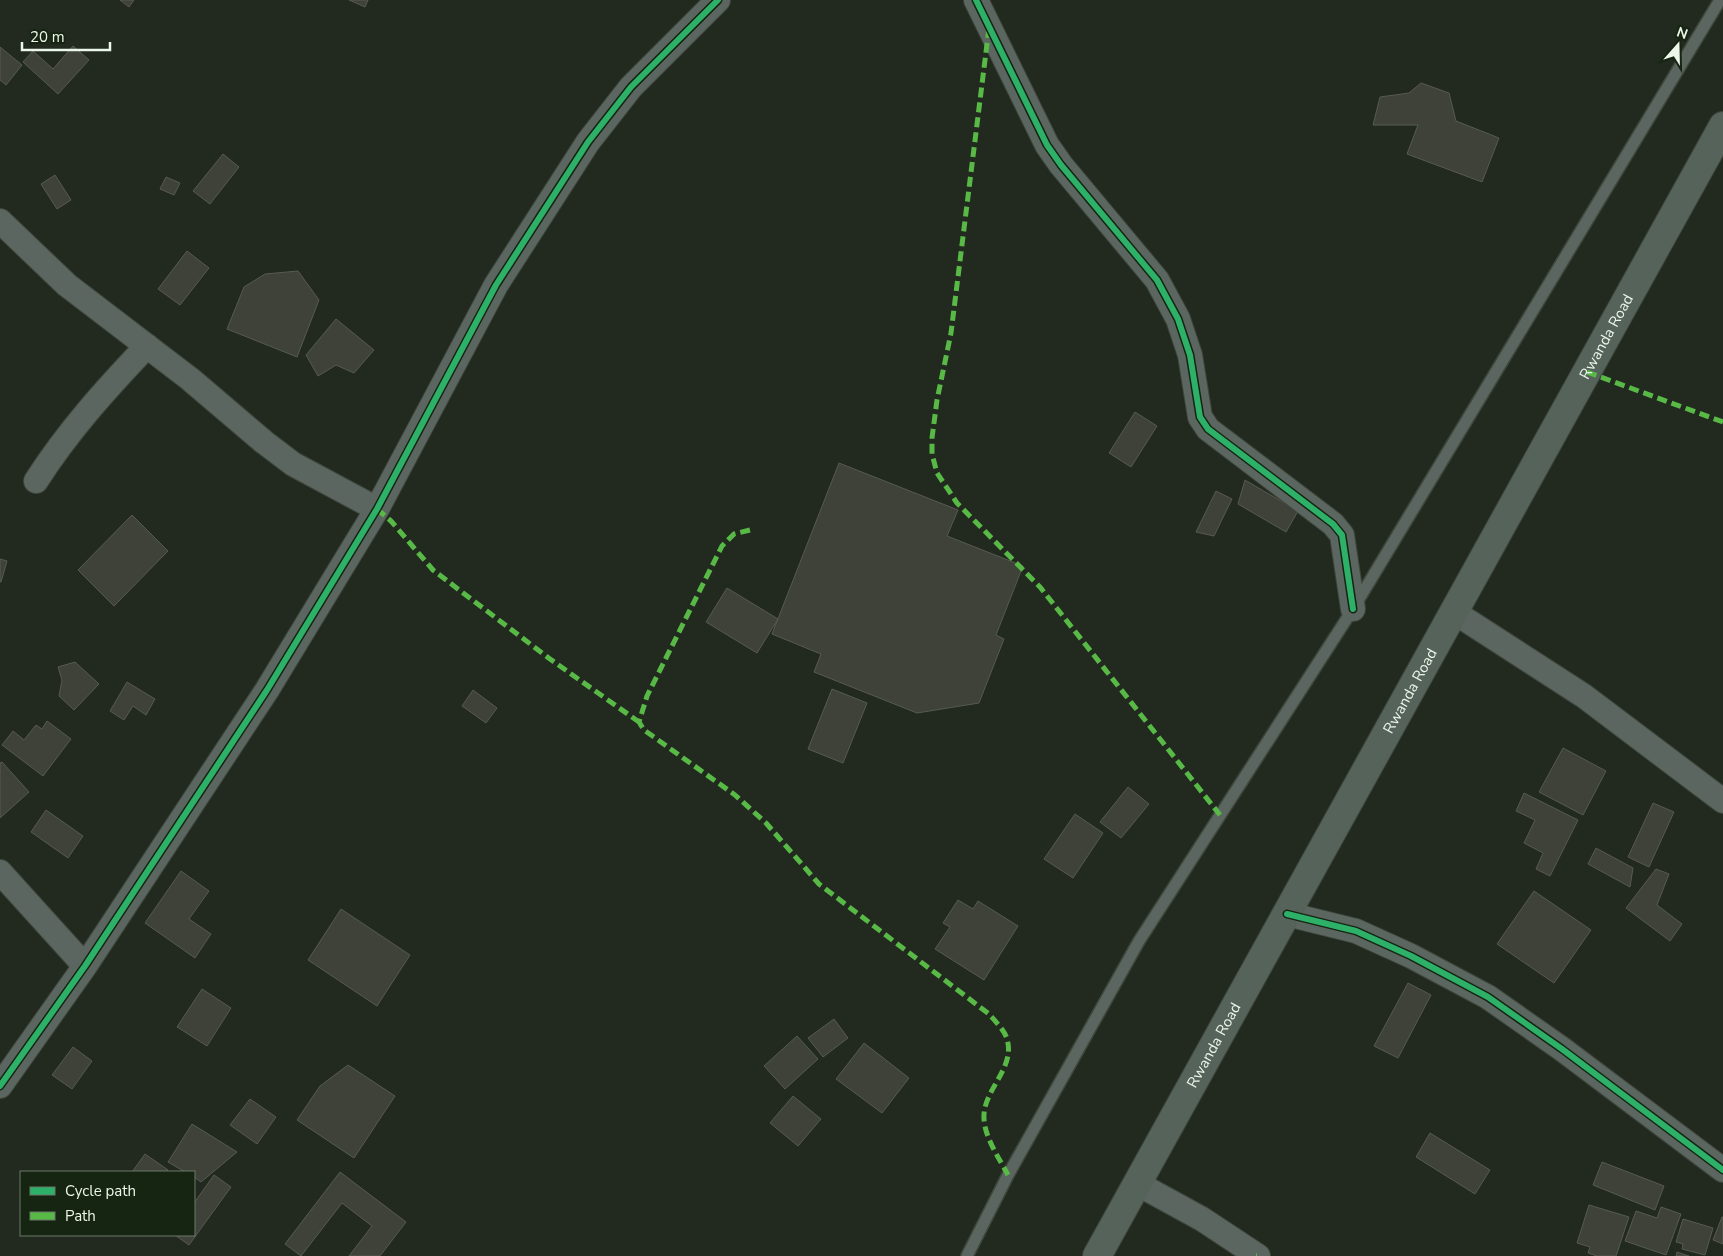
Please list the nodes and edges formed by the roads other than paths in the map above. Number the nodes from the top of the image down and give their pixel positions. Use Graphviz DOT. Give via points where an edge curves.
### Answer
graph roads {
  1 [pos="718,0"];
  2 [pos="976,0"];
  3 [pos="1720,0"];
  4 [pos="1723,126"];
  5 [pos="0,221"];
  6 [pos="147,346"];
  7 [pos="36,481"];
  8 [pos="377,508"];
  9 [pos="1353,609"];
  10 [pos="1454,612"];
  11 [pos="1723,801"];
  12 [pos="0,872"];
  13 [pos="1287,914"];
  14 [pos="86,966"];
  15 [pos="0,1086"];
  16 [pos="1723,1170"];
  17 [pos="1138,1184"];
  18 [pos="967,1256"];
  19 [pos="1097,1256"];
  20 [pos="1258,1256"];
  1 -- 8 [label="street" via="631,87 588,142 496,285"];
  2 -- 9 [label="street" via="1047,145 1157,280 1178,319 1190,355 1200,417 1208,429 1333,524 1342,535"];
  3 -- 9 [label="lane"];
  4 -- 10 [label="highway, Rwanda Road"];
  5 -- 6 [label="street" via="68,285"];
  6 -- 7 [label="street" via="97,398 58,446"];
  6 -- 8 [label="street" via="293,464"];
  8 -- 14 [label="street" via="216,770"];
  9 -- 18 [label="lane" via="1139,941 1008,1175"];
  10 -- 11 [label="street" via="1584,696"];
  10 -- 13 [label="highway, Rwanda Road"];
  12 -- 14 [label="street"];
  13 -- 16 [label="street" via="1356,931 1488,997"];
  13 -- 17 [label="highway, Rwanda Road"];
  14 -- 15 [label="street"];
  17 -- 19 [label="highway, Rwanda Road"];
  17 -- 20 [label="street" via="1202,1218"];
}
